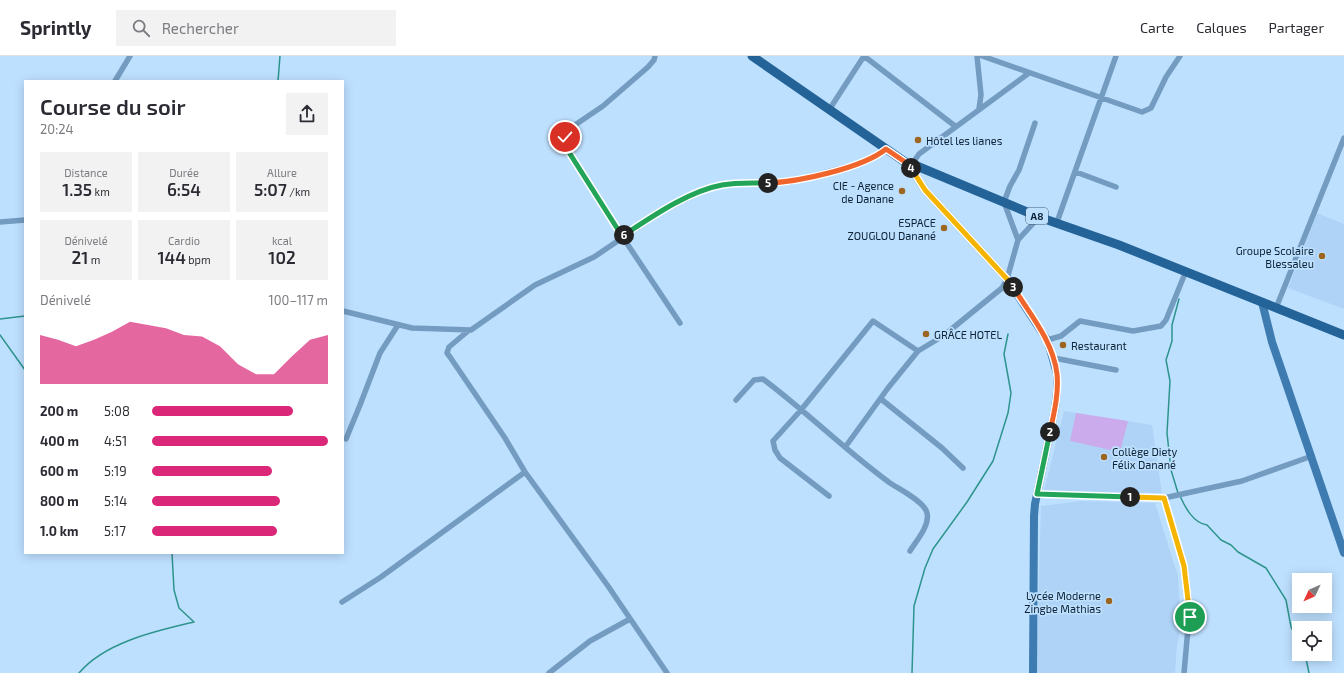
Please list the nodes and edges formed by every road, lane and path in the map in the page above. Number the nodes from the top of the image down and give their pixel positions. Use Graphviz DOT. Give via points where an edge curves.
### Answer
graph roads {
  1 [pos="130,56"];
  2 [pos="656,56"];
  3 [pos="752,56"];
  4 [pos="864,56"];
  5 [pos="977,56"];
  6 [pos="982,56"];
  7 [pos="1116,56"];
  8 [pos="1180,56"];
  9 [pos="1030,73"];
  10 [pos="116,80"];
  11 [pos="1101,99"];
  12 [pos="979,109"];
  13 [pos="829,110"];
  14 [pos="1035,124"];
  15 [pos="955,126"];
  16 [pos="1344,138"];
  17 [pos="886,149"];
  18 [pos="910,164"];
  19 [pos="1076,172"];
  20 [pos="1116,187"];
  21 [pos="1004,202"];
  22 [pos="1039,217"];
  23 [pos="24,220"];
  24 [pos="0,222"];
  25 [pos="1057,222"];
  26 [pos="622,236"];
  27 [pos="1018,240"];
  28 [pos="1186,271"];
  29 [pos="1007,279"];
  30 [pos="1262,302"];
  31 [pos="1276,308"];
  32 [pos="344,311"];
  33 [pos="680,323"];
  34 [pos="398,325"];
  35 [pos="468,331"];
  36 [pos="1344,335"];
  37 [pos="1047,340"];
  38 [pos="918,351"];
  39 [pos="1054,358"];
  40 [pos="1116,370"];
  41 [pos="881,399"];
  42 [pos="736,400"];
  43 [pos="801,410"];
  44 [pos="346,439"];
  45 [pos="846,446"];
  46 [pos="1312,456"];
  47 [pos="963,468"];
  48 [pos="525,472"];
  49 [pos="1037,494"];
  50 [pos="829,496"];
  51 [pos="1164,498"];
  52 [pos="910,551"];
  53 [pos="1344,553"];
  54 [pos="342,602"];
  55 [pos="630,619"];
  56 [pos="549,673"];
  57 [pos="667,673"];
  58 [pos="1033,673"];
  59 [pos="1184,673"];
  1 -- 10 [label="street"];
  2 -- 26 [label="street" via="648,67 602,106 572,127 564,141"];
  3 -- 13 [label="main road, A8"];
  4 -- 13 [label="street"];
  4 -- 15 [label="street"];
  5 -- 12 [label="street" via="981,95"];
  6 -- 9 [label="street"];
  7 -- 11 [label="street"];
  8 -- 11 [label="street" via="1148,111 1142,112"];
  9 -- 11 [label="street"];
  9 -- 12 [label="street"];
  11 -- 19 [label="street"];
  12 -- 15 [label="street"];
  13 -- 17 [label="main road, A8"];
  14 -- 21 [label="street" via="1019,170"];
  15 -- 18 [label="street"];
  16 -- 31 [label="street"];
  17 -- 18 [label="main road, A8"];
  17 -- 26 [label="street" via="865,162 790,182 715,186 665,209"];
  18 -- 21 [label="main road, A8"];
  18 -- 29 [label="street" via="925,190"];
  19 -- 20 [label="street"];
  19 -- 25 [label="street"];
  21 -- 22 [label="main road, A8"];
  21 -- 27 [label="street"];
  22 -- 25 [label="main road, A8"];
  22 -- 27 [label="street"];
  23 -- 24 [label="street"];
  25 -- 28 [label="main road, A8"];
  26 -- 33 [label="street"];
  26 -- 35 [label="street" via="599,254 535,285"];
  27 -- 29 [label="street"];
  28 -- 30 [label="main road, A8"];
  28 -- 37 [label="street" via="1166,320 1161,326 1133,332 1080,321 1061,336"];
  29 -- 37 [label="street"];
  29 -- 38 [label="street" via="1002,288 987,301 943,336"];
  30 -- 31 [label="main road, A8"];
  30 -- 46 [label="street" via="1272,342"];
  31 -- 36 [label="main road, A8"];
  32 -- 34 [label="street"];
  34 -- 35 [label="street"];
  34 -- 44 [label="street" via="380,353"];
  35 -- 48 [label="street" via="449,348 447,353"];
  37 -- 39 [label="street"];
  38 -- 41 [label="street"];
  38 -- 43 [label="street" via="873,321"];
  39 -- 40 [label="street"];
  39 -- 49 [label="street" via="1057,374 1055,408"];
  41 -- 45 [label="street"];
  41 -- 47 [label="street"];
  42 -- 43 [label="street" via="754,380 760,378"];
  43 -- 45 [label="street"];
  43 -- 50 [label="street" via="773,441 775,450 794,470"];
  45 -- 52 [label="street" via="926,510 926,524"];
  46 -- 51 [label="street" via="1242,481"];
  46 -- 53 [label="street"];
  48 -- 54 [label="street" via="381,577"];
  48 -- 55 [label="street"];
  49 -- 51 [label="street"];
  49 -- 58 [label="street" via="1032,549"];
  51 -- 59 [label="street" via="1187,580 1190,617 1184,654"];
  55 -- 56 [label="street" via="590,641"];
  55 -- 57 [label="street"];
}
